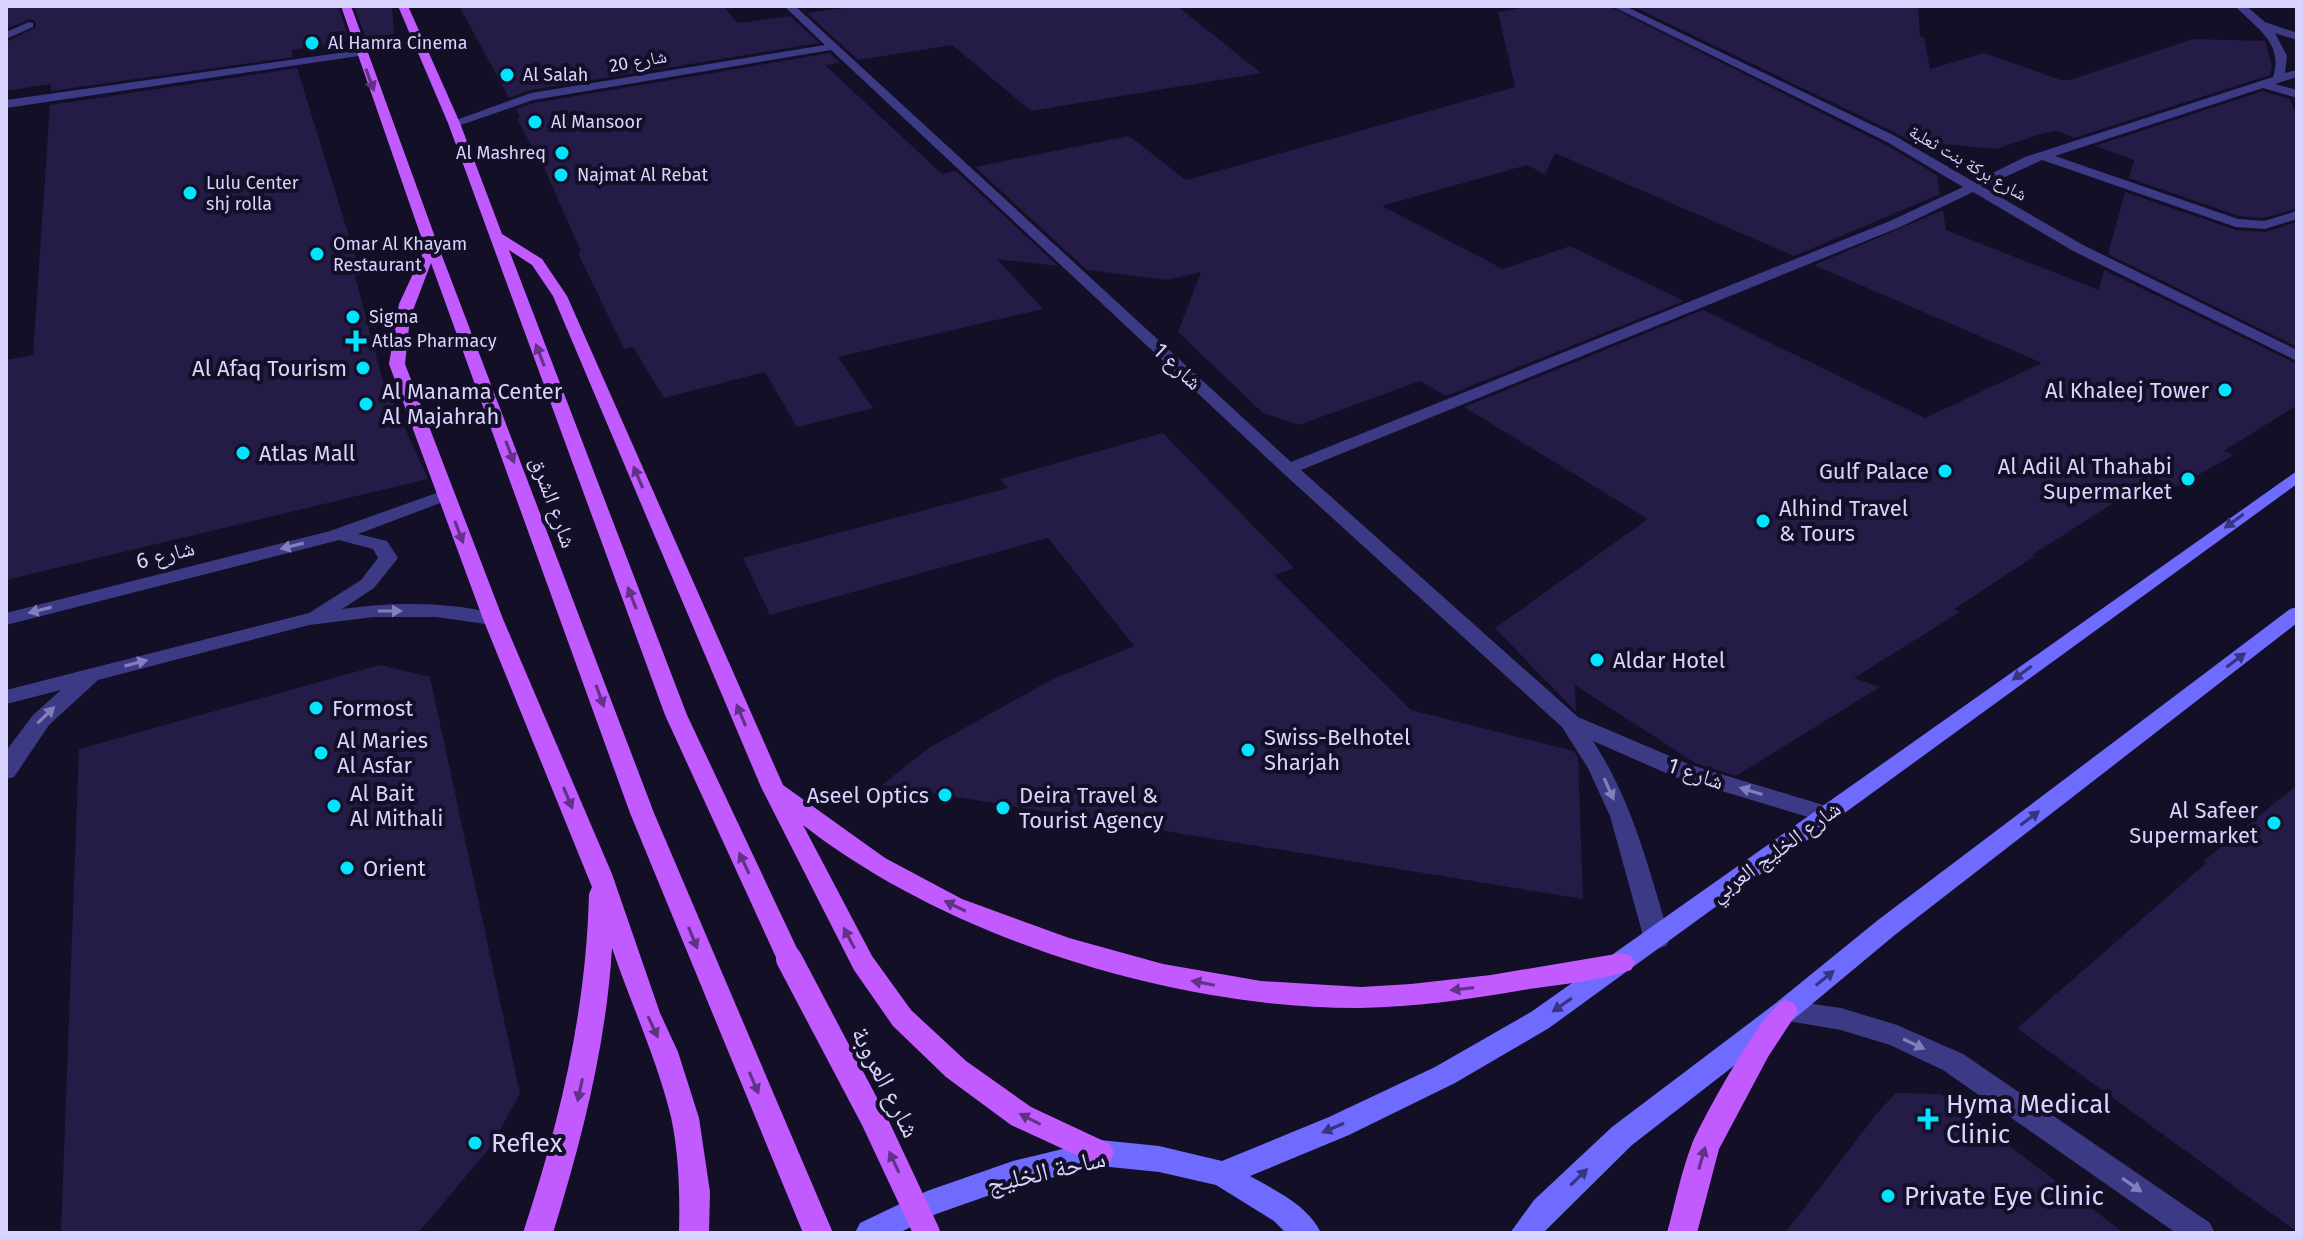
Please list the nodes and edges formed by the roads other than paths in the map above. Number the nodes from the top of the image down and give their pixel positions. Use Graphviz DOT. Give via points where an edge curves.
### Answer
graph roads {
  1 [pos="346,6"];
  2 [pos="403,6"];
  3 [pos="789,6"];
  4 [pos="1617,6"];
  5 [pos="2240,6"];
  6 [pos="2260,23"];
  7 [pos="29,25"];
  8 [pos="6,36"];
  9 [pos="2297,37"];
  10 [pos="831,47"];
  11 [pos="361,53"];
  12 [pos="2297,73"];
  13 [pos="2278,78"];
  14 [pos="2262,84"];
  15 [pos="2297,94"];
  16 [pos="6,104"];
  17 [pos="454,123"];
  18 [pos="2042,156"];
  19 [pos="1978,188"];
  20 [pos="2297,215"];
  21 [pos="495,235"];
  22 [pos="432,248"];
  23 [pos="2297,356"];
  24 [pos="1289,469"];
  25 [pos="2297,476"];
  26 [pos="445,495"];
  27 [pos="337,535"];
  28 [pos="2297,613"];
  29 [pos="6,619"];
  30 [pos="309,619"];
  31 [pos="493,619"];
  32 [pos="101,672"];
  33 [pos="6,697"];
  34 [pos="1570,722"];
  35 [pos="6,771"];
  36 [pos="772,787"];
  37 [pos="1825,814"];
  38 [pos="600,874"];
  39 [pos="1657,939"];
  40 [pos="789,959"];
  41 [pos="1622,963"];
  42 [pos="1785,1011"];
  43 [pos="1100,1153"];
  44 [pos="1222,1174"];
  45 [pos="538,1233"];
  46 [pos="694,1233"];
  47 [pos="818,1233"];
  48 [pos="870,1233"];
  49 [pos="927,1233"];
  50 [pos="1306,1233"];
  51 [pos="1525,1233"];
  52 [pos="1682,1233"];
  53 [pos="2200,1233"];
  1 -- 11 [label="main road, شارع الشرق"];
  2 -- 17 [label="main road, شارع الشرق"];
  3 -- 10 [label="street, شارع 1"];
  4 -- 19 [label="street, شارع بركة بنت ثعلبة" via="1891,139"];
  5 -- 6 [label="street"];
  6 -- 9 [label="street"];
  6 -- 13 [label="street" via="2283,56"];
  7 -- 8 [label="street"];
  10 -- 17 [label="street, شارع 20" via="531,97"];
  10 -- 24 [label="street, شارع 1"];
  11 -- 16 [label="street"];
  11 -- 22 [label="main road, شارع الشرق, one-way"];
  12 -- 13 [label="street"];
  13 -- 14 [label="street"];
  14 -- 15 [label="street"];
  14 -- 18 [label="street"];
  17 -- 21 [label="main road, شارع الشرق"];
  18 -- 19 [label="street"];
  18 -- 20 [label="street" via="2236,223 2265,225"];
  19 -- 23 [label="street, شارع بركة بنت ثعلبة" via="2078,248"];
  19 -- 24 [label="street"];
  36 -- 21 [label="main road, one-way" via="560,296 537,262"];
  40 -- 21 [label="main road, شارع الشرق, one-way" via="676,715"];
  22 -- 26 [label="main road" via="404,305 397,364"];
  22 -- 47 [label="main road, شارع الشرق, one-way" via="642,813"];
  24 -- 34 [label="street, شارع 1"];
  25 -- 37 [label="main road, شارع الخليج العربي, one-way"];
  26 -- 27 [label="street, شارع 6"];
  26 -- 31 [label="main road, one-way"];
  27 -- 29 [label="street, شارع 6, one-way"];
  27 -- 30 [label="street, شارع 6" via="380,545 388,558 380,575 361,590"];
  42 -- 28 [label="main road, one-way"];
  30 -- 31 [label="street, شارع 6, one-way" via="374,611 436,611"];
  32 -- 30 [label="street, شارع 6, one-way"];
  31 -- 38 [label="main road, one-way"];
  32 -- 33 [label="street, شارع 6"];
  35 -- 32 [label="street, one-way" via="40,719"];
  37 -- 34 [label="street, شارع 1, one-way" via="1683,771"];
  34 -- 39 [label="street, شارع 1, one-way" via="1622,816"];
  41 -- 36 [label="main road, one-way" via="1409,995 1319,996 1227,987 1138,970 969,913 893,875 828,833"];
  43 -- 36 [label="main road, one-way" via="1021,1116 956,1069 902,1018 863,963"];
  37 -- 39 [label="main road, شارع الخليج العربي"];
  38 -- 45 [label="main road, one-way" via="602,949 593,1033 572,1130"];
  38 -- 46 [label="main road, one-way" via="685,1118 695,1192"];
  39 -- 41 [label="main road, شارع الخليج العربي"];
  49 -- 40 [label="main road, شارع العروبة, one-way, bridge"];
  41 -- 44 [label="main road, شارع الخليج العربي, one-way" via="1540,1020 1445,1075"];
  51 -- 42 [label="main road, one-way" via="1622,1136"];
  52 -- 42 [label="main road, one-way" via="1705,1147"];
  42 -- 53 [label="street, one-way" via="1841,1019 1897,1036 1953,1062"];
  43 -- 44 [label="main road, ساحة الخليج" via="1159,1159"];
  43 -- 48 [label="main road, ساحة الخليج" via="1013,1174 927,1204"];
  44 -- 50 [label="main road, ساحة الخليج" via="1284,1211"];
}
